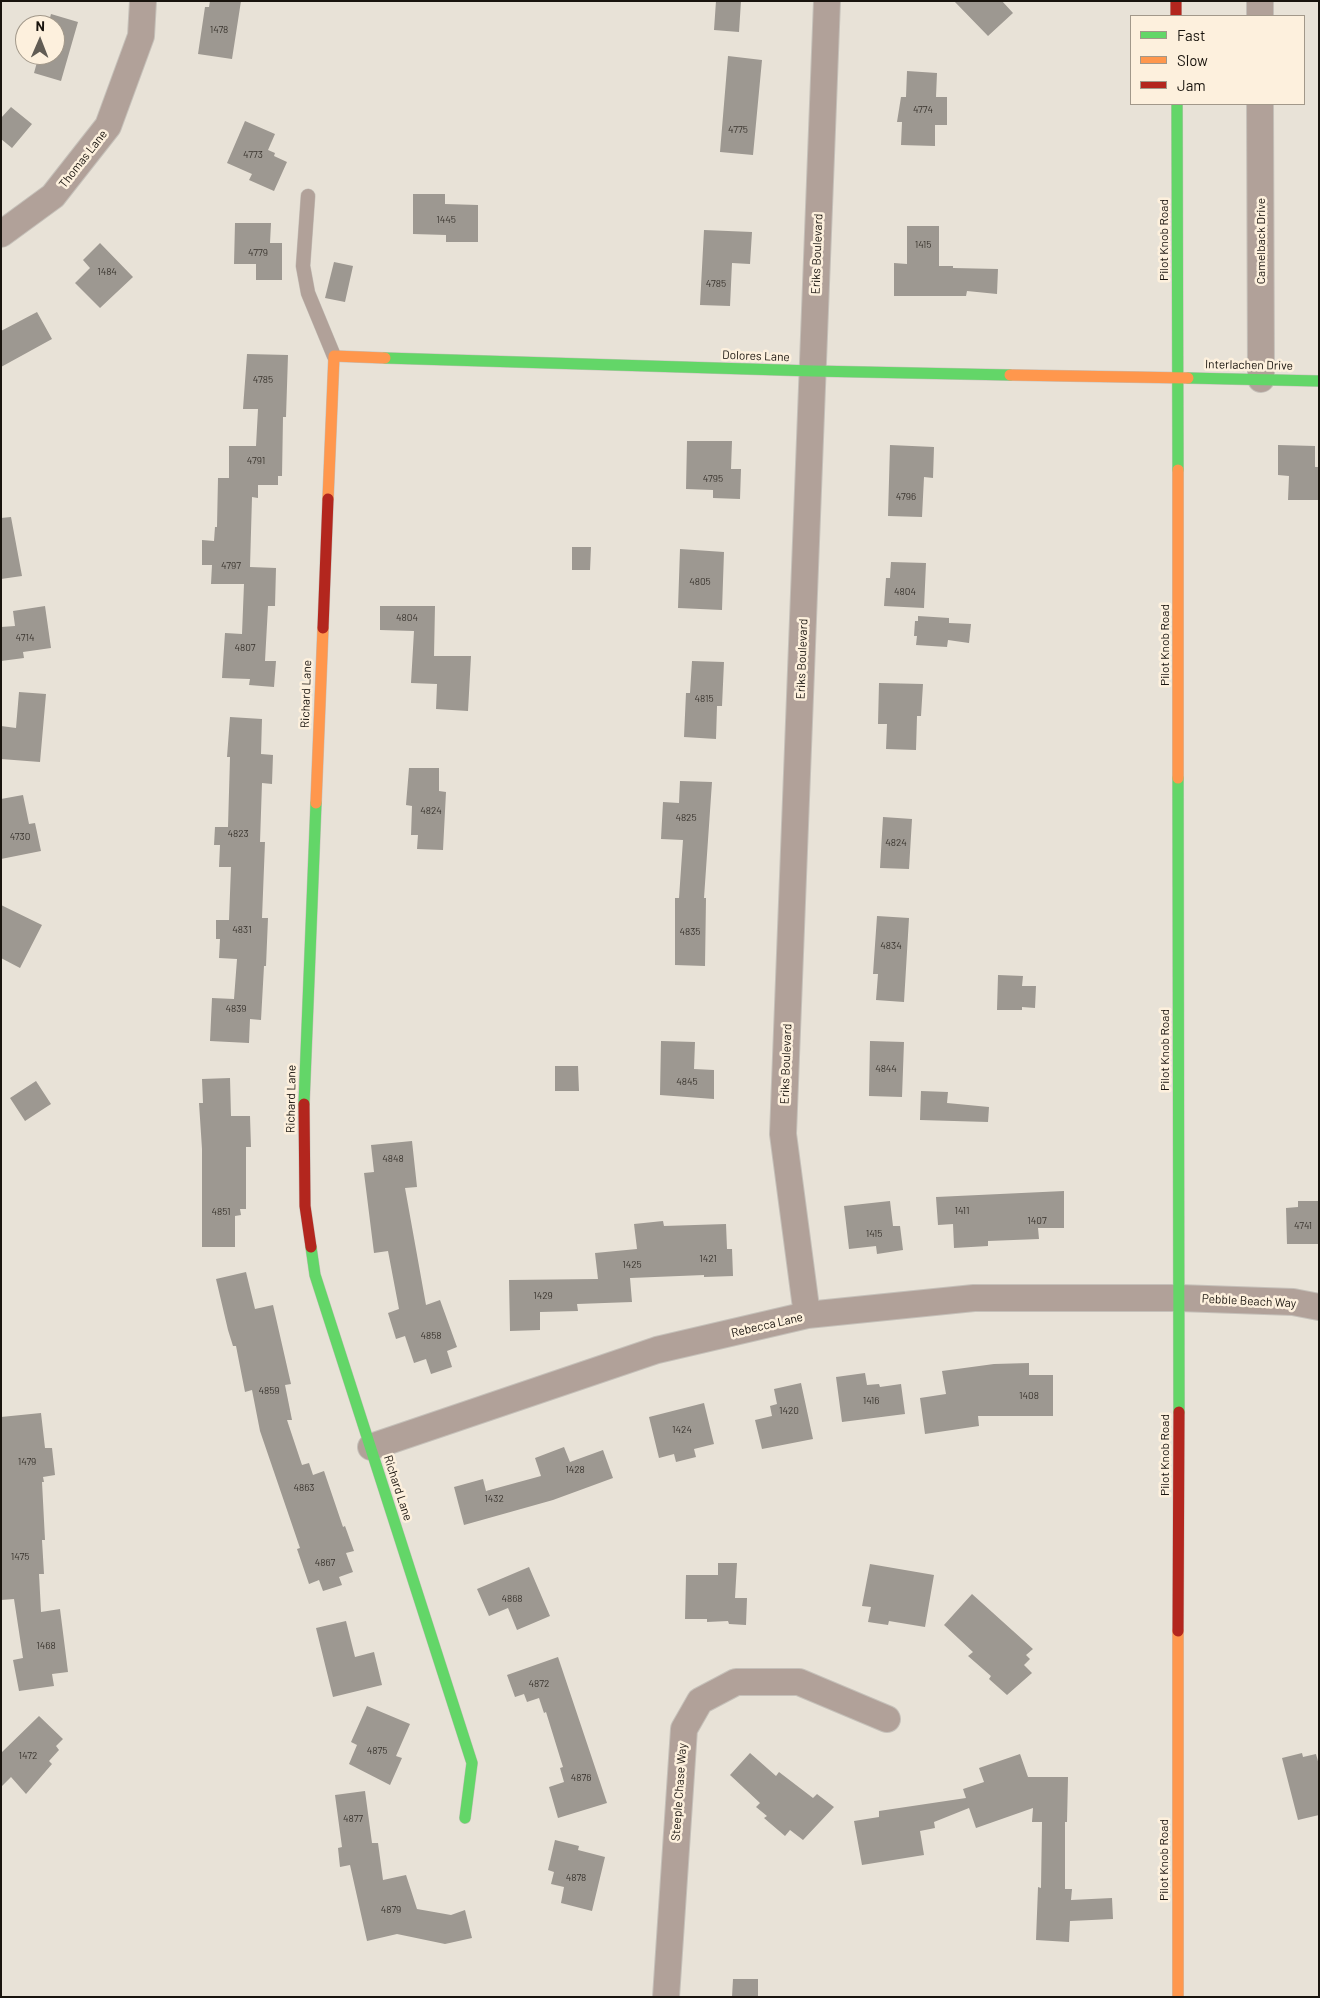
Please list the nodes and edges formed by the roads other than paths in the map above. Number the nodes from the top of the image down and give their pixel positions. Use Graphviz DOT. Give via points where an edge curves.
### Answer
graph roads {
  1 [pos="143,1"];
  2 [pos="827,1"];
  3 [pos="1176,1"];
  4 [pos="1260,1"];
  5 [pos="1176,15"];
  6 [pos="1260,15"];
  7 [pos="1177,105"];
  8 [pos="1260,105"];
  9 [pos="308,196"];
  10 [pos="1,234"];
  11 [pos="334,356"];
  12 [pos="813,371"];
  13 [pos="1178,377"];
  14 [pos="1261,379"];
  15 [pos="1319,381"];
  16 [pos="1179,1298"];
  17 [pos="1319,1307"];
  18 [pos="807,1315"];
  19 [pos="371,1447"];
  20 [pos="886,1719"];
  21 [pos="465,1818"];
  22 [pos="666,1997"];
  23 [pos="1178,1997"];
  1 -- 10 [label="street, Thomas Lane" via="141,36 108,126 53,196"];
  2 -- 12 [label="street, Eriks Boulevard"];
  3 -- 5 [label="street"];
  4 -- 6 [label="street"];
  7 -- 13 [label="street, Pilot Knob Road"];
  8 -- 14 [label="street, Camelback Drive"];
  9 -- 11 [label="lane" via="303,266 308,293"];
  11 -- 12 [label="street, Dolores Lane"];
  11 -- 19 [label="street, Richard Lane" via="303,1122 305,1206 315,1275"];
  12 -- 13 [label="street, Dolores Lane"];
  12 -- 18 [label="street, Eriks Boulevard" via="783,1134"];
  13 -- 14 [label="street, Interlachen Drive"];
  13 -- 16 [label="street, Pilot Knob Road"];
  14 -- 15 [label="street, Interlachen Drive"];
  16 -- 17 [label="street, Pebble Beach Way" via="1294,1302"];
  16 -- 18 [label="street, Rebecca Lane" via="974,1298"];
  16 -- 23 [label="street, Pilot Knob Road"];
  18 -- 19 [label="street, Rebecca Lane" via="657,1350"];
  19 -- 21 [label="street, Richard Lane" via="472,1764"];
  20 -- 22 [label="street, Steeple Chase Way" via="799,1682 736,1682 700,1701 684,1729"];
}
